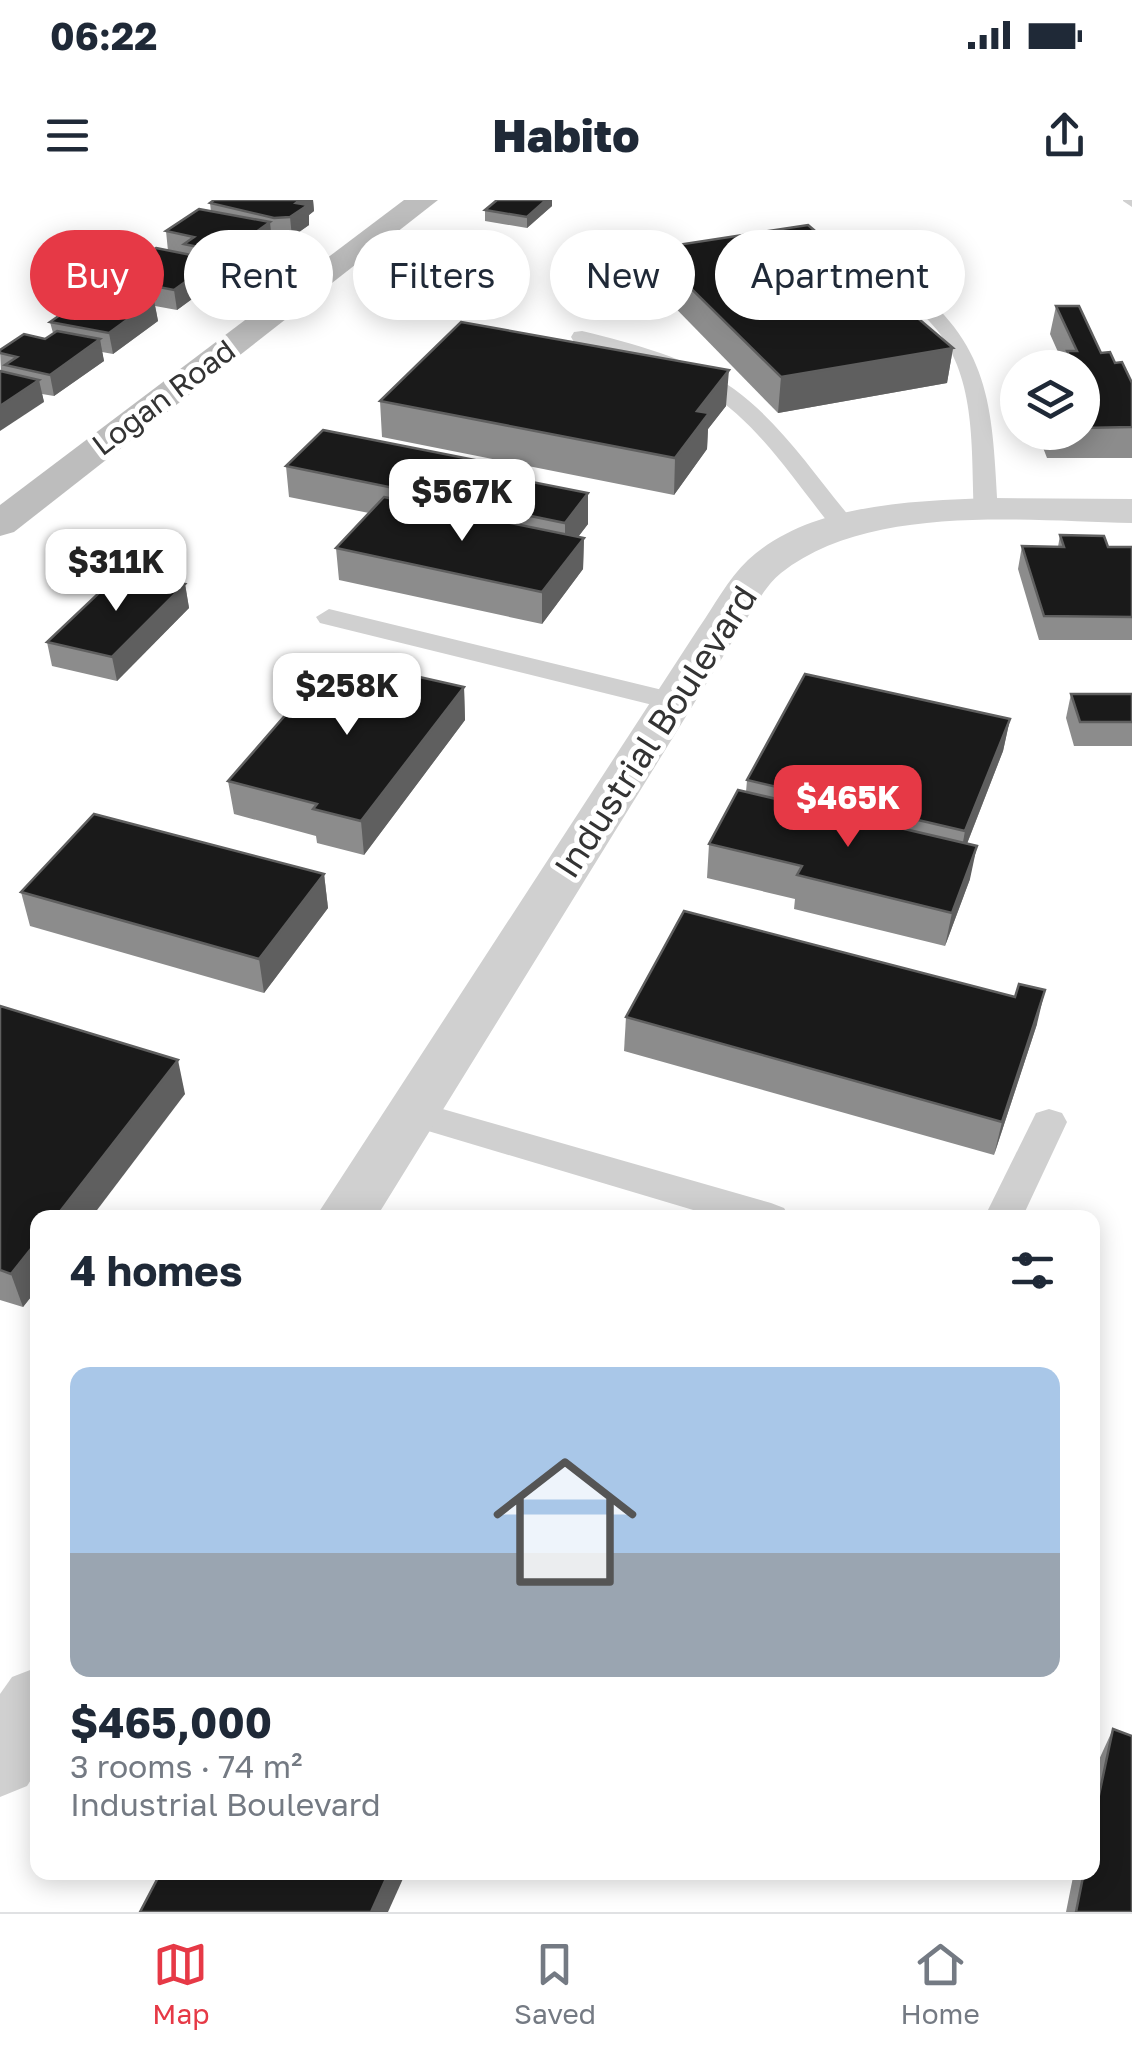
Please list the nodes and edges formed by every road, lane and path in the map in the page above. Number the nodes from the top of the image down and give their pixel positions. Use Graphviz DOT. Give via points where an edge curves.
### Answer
graph roads {
  1 [pos="423,200"];
  2 [pos="939,320"];
  3 [pos="582,337"];
  4 [pos="1132,510"];
  5 [pos="986,512"];
  6 [pos="0,524"];
  7 [pos="845,526"];
  8 [pos="329,616"];
  9 [pos="673,701"];
  10 [pos="412,1113"];
  11 [pos="1048,1122"];
  12 [pos="350,1210"];
  13 [pos="745,1210"];
  14 [pos="1007,1210"];
  15 [pos="30,1714"];
  16 [pos="0,1760"];
  1 -- 6 [label="street, Logan Road"];
  2 -- 5 [label="lane" via="964,354 978,392"];
  3 -- 7 [label="lane" via="724,392"];
  4 -- 5 [label="street, Industrial Boulevard"];
  5 -- 7 [label="street, Industrial Boulevard"];
  7 -- 9 [label="street, Industrial Boulevard" via="808,538 765,566"];
  8 -- 9 [label="lane"];
  9 -- 10 [label="street, Industrial Boulevard"];
  10 -- 12 [label="street, Industrial Boulevard"];
  10 -- 13 [label="lane"];
  11 -- 14 [label="lane"];
  15 -- 16 [label="street"];
}
